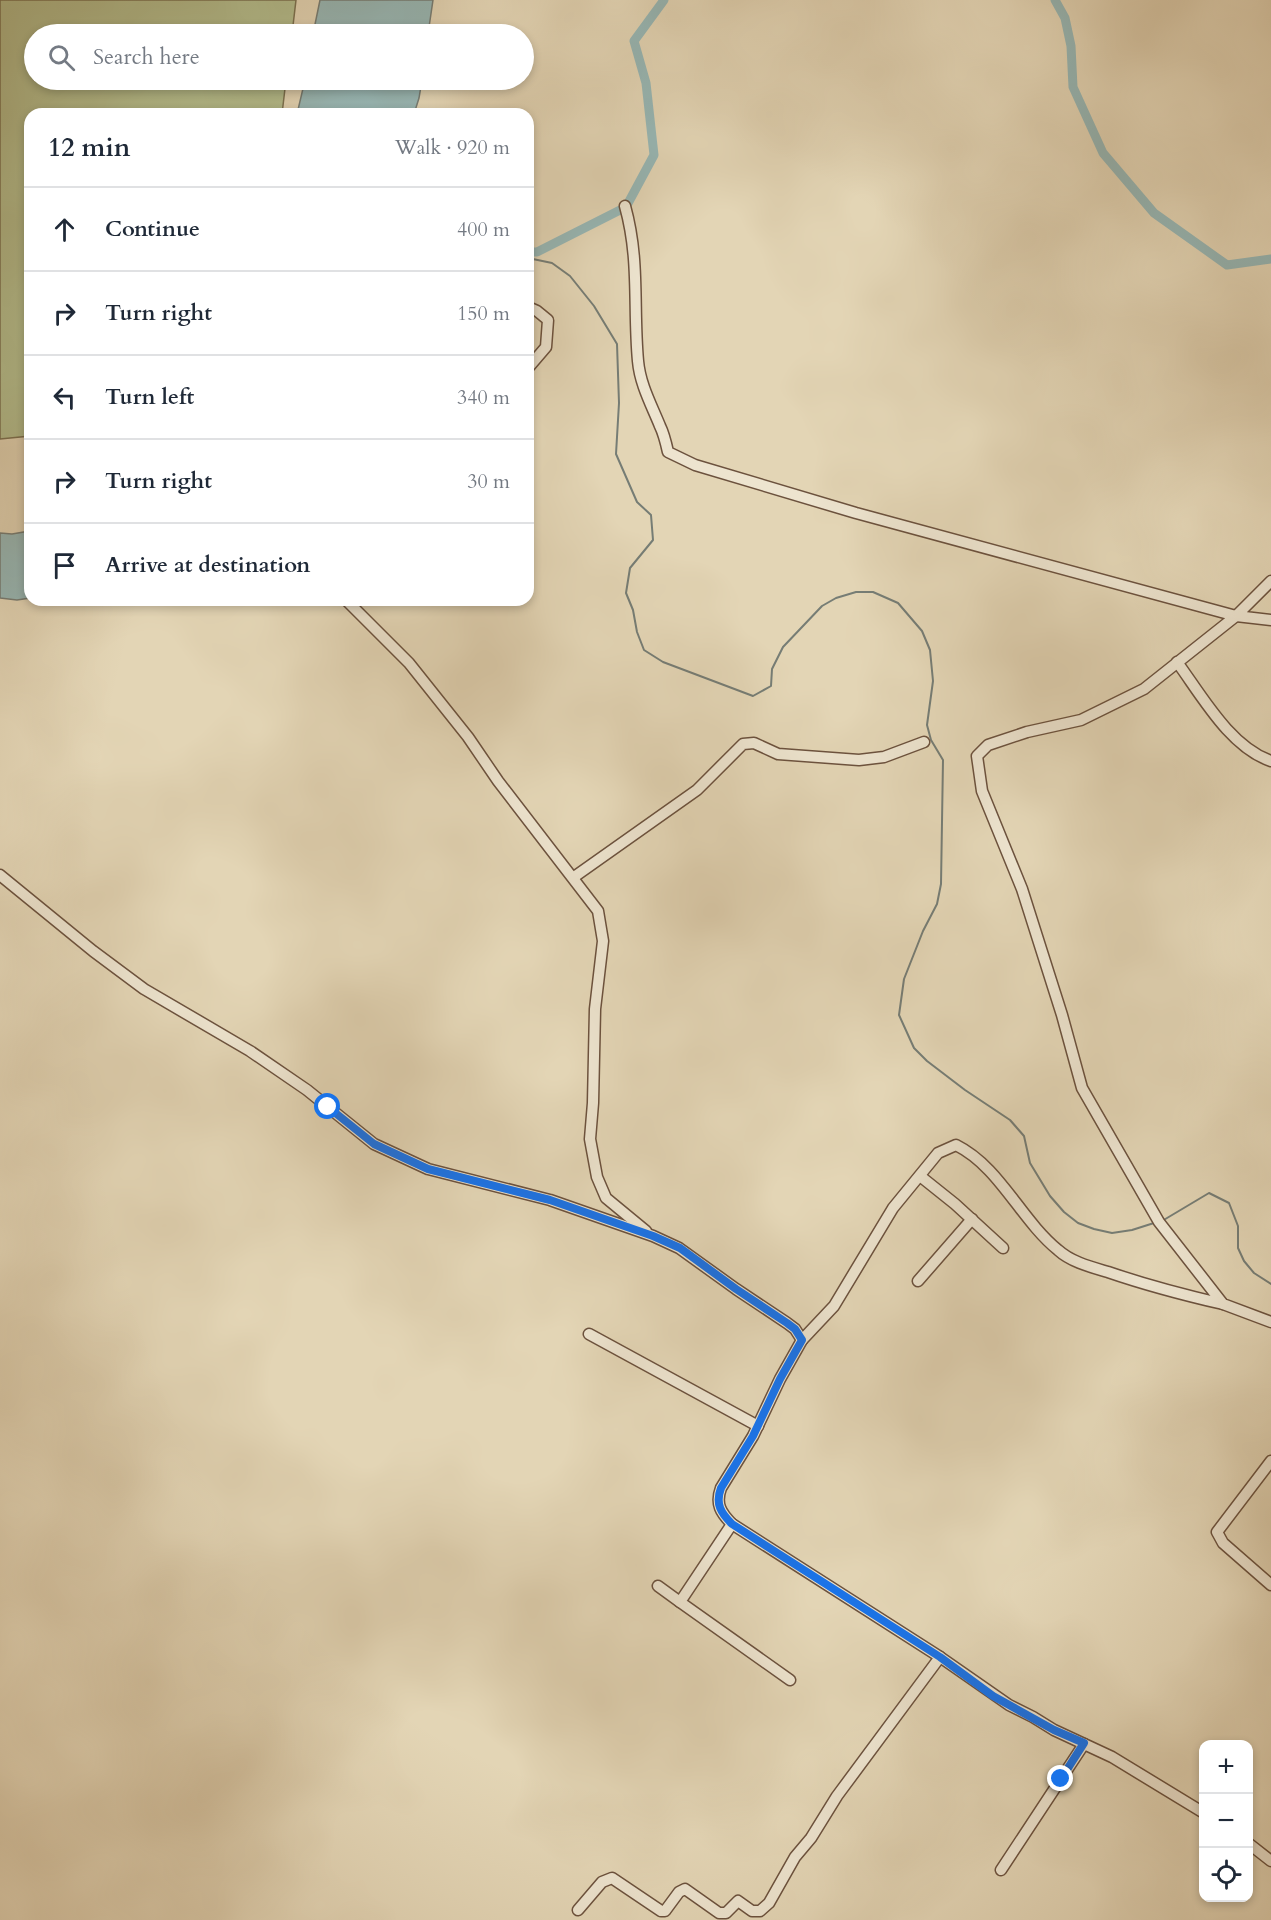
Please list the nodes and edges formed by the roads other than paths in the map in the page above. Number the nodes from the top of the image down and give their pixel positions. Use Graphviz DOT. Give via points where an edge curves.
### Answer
graph roads {
  1 [pos="625,206"];
  2 [pos="534,310"];
  3 [pos="534,361"];
  4 [pos="1271,581"];
  5 [pos="352,606"];
  6 [pos="1236,616"];
  7 [pos="1271,620"];
  8 [pos="1177,662"];
  9 [pos="924,742"];
  10 [pos="1271,761"];
  11 [pos="0,875"];
  12 [pos="574,877"];
  13 [pos="920,1176"];
  14 [pos="972,1219"];
  15 [pos="653,1236"];
  16 [pos="1003,1248"];
  17 [pos="918,1281"];
  18 [pos="1223,1304"];
  19 [pos="1271,1322"];
  20 [pos="589,1334"];
  21 [pos="802,1340"];
  22 [pos="758,1426"];
  23 [pos="1271,1461"];
  24 [pos="732,1524"];
  25 [pos="657,1586"];
  26 [pos="1271,1586"];
  27 [pos="680,1602"];
  28 [pos="940,1657"];
  29 [pos="790,1680"];
  30 [pos="1084,1743"];
  31 [pos="1199,1810"];
  32 [pos="1253,1847"];
  33 [pos="1271,1862"];
  34 [pos="1001,1870"];
  35 [pos="578,1910"];
  1 -- 6 [label="street" via="636,260 638,363 668,452 695,465 856,513"];
  2 -- 3 [label="street" via="548,320 546,347"];
  4 -- 6 [label="street"];
  5 -- 12 [label="street" via="409,663"];
  6 -- 7 [label="street"];
  6 -- 8 [label="street"];
  8 -- 10 [label="street" via="1237,740 1252,753"];
  8 -- 18 [label="street" via="1144,689 1081,720 988,745 977,756 982,791 1022,889 1082,1089 1159,1222"];
  9 -- 12 [label="street" via="884,757 859,760 778,754 754,743 743,744 697,790"];
  11 -- 15 [label="street" via="144,989 250,1051 374,1144 428,1169 550,1200"];
  12 -- 15 [label="street" via="598,911 603,941 595,1010 590,1139 597,1177 606,1198"];
  13 -- 14 [label="street"];
  13 -- 18 [label="street" via="938,1153 956,1145 983,1163 1059,1252 1082,1264"];
  13 -- 21 [label="street" via="893,1208 834,1306"];
  14 -- 16 [label="street"];
  14 -- 17 [label="street"];
  15 -- 21 [label="street" via="680,1248 795,1329"];
  18 -- 19 [label="street"];
  20 -- 22 [label="street"];
  21 -- 22 [label="street"];
  22 -- 24 [label="street" via="717,1497 718,1505"];
  23 -- 26 [label="street" via="1217,1532 1228,1548"];
  24 -- 27 [label="street"];
  24 -- 28 [label="street"];
  25 -- 27 [label="street"];
  27 -- 29 [label="street"];
  28 -- 30 [label="street" via="1009,1706"];
  28 -- 35 [label="street" via="837,1796 769,1903 760,1911 752,1911 738,1901 726,1913 719,1913 685,1889 661,1911 612,1878 602,1882"];
  30 -- 31 [label="street"];
  30 -- 34 [label="street"];
  32 -- 33 [label="street"];
}
